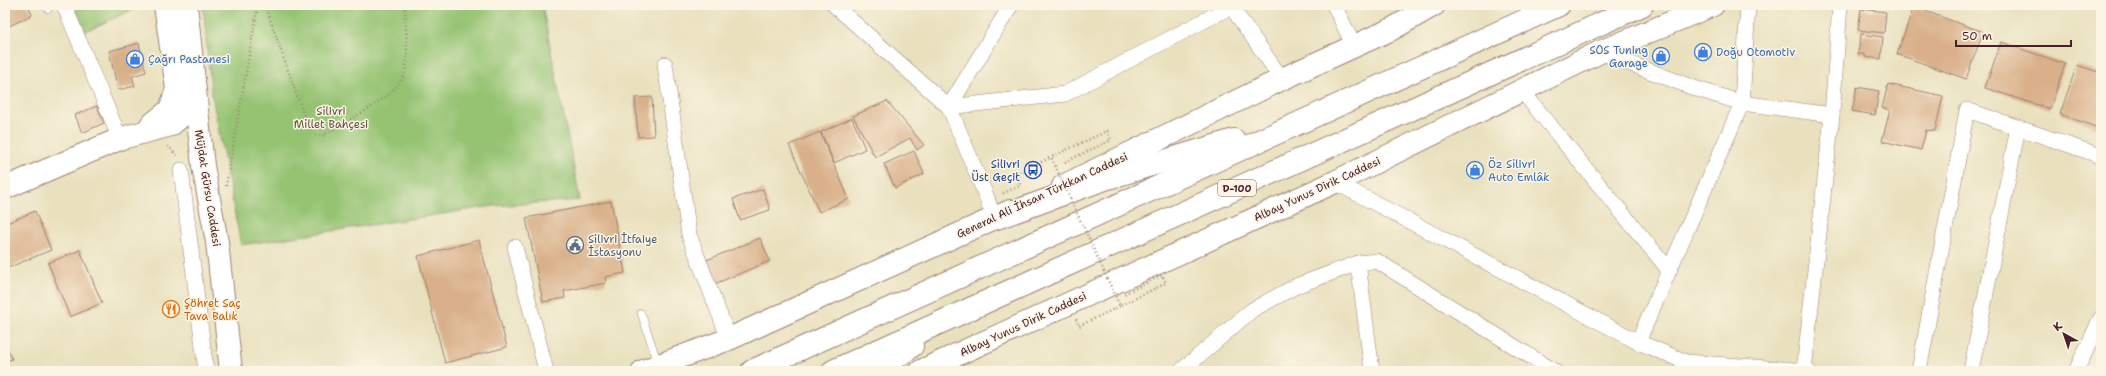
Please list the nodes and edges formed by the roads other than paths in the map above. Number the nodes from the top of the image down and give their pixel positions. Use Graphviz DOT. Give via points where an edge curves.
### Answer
graph roads {
  1 [pos="64,5"];
  2 [pos="165,5"];
  3 [pos="186,5"];
  4 [pos="834,5"];
  5 [pos="1334,5"];
  6 [pos="1434,5"];
  7 [pos="1559,5"];
  8 [pos="1642,5"];
  9 [pos="1713,5"];
  10 [pos="1748,5"];
  11 [pos="1840,5"];
  12 [pos="1230,6"];
  13 [pos="1007,7"];
  14 [pos="1354,46"];
  15 [pos="1600,52"];
  16 [pos="665,64"];
  17 [pos="1282,79"];
  18 [pos="1522,91"];
  19 [pos="195,97"];
  20 [pos="1742,103"];
  21 [pos="949,107"];
  22 [pos="1832,115"];
  23 [pos="1298,123"];
  24 [pos="2018,127"];
  25 [pos="127,137"];
  26 [pos="2101,156"];
  27 [pos="181,170"];
  28 [pos="1335,182"];
  29 [pos="5,188"];
  30 [pos="994,219"];
  31 [pos="515,247"];
  32 [pos="1358,263"];
  33 [pos="1669,270"];
  34 [pos="642,313"];
  35 [pos="2101,318"];
  36 [pos="949,319"];
  37 [pos="729,339"];
  38 [pos="1638,342"];
  39 [pos="1685,366"];
  40 [pos="651,368"];
  41 [pos="206,371"];
  42 [pos="231,371"];
  43 [pos="546,371"];
  44 [pos="752,371"];
  45 [pos="833,371"];
  46 [pos="878,371"];
  47 [pos="921,371"];
  48 [pos="1181,371"];
  49 [pos="1372,371"];
  50 [pos="1554,371"];
  51 [pos="1806,371"];
  52 [pos="1919,371"];
  53 [pos="1971,371"];
  54 [pos="2076,371"];
  1 -- 25 [label="street"];
  2 -- 25 [label="main road" via="177,89 170,110 148,128"];
  3 -- 19 [label="main road, Müjdat Gürsu Caddesi"];
  4 -- 21 [label="street"];
  5 -- 14 [label="street"];
  6 -- 14 [label="main road, General Ali İhsan Türkkan Caddesi" via="1392,29"];
  7 -- 23 [label="main road"];
  8 -- 36 [label="main road, D-100"];
  9 -- 15 [label="main road, Albay Yunus Dirik Caddesi"];
  10 -- 20 [label="street"];
  11 -- 22 [label="street"];
  12 -- 17 [label="street"];
  12 -- 21 [label="street" via="1065,94"];
  13 -- 21 [label="street"];
  14 -- 17 [label="main road, General Ali İhsan Türkkan Caddesi"];
  15 -- 18 [label="main road, Albay Yunus Dirik Caddesi"];
  15 -- 20 [label="street" via="1694,88"];
  16 -- 37 [label="street" via="689,235"];
  17 -- 30 [label="main road, General Ali İhsan Türkkan Caddesi"];
  18 -- 28 [label="main road, Albay Yunus Dirik Caddesi"];
  18 -- 33 [label="street"];
  19 -- 25 [label="main road" via="185,113 172,126"];
  19 -- 42 [label="main road, Müjdat Gürsu Caddesi" via="203,166 217,242"];
  20 -- 22 [label="street"];
  20 -- 33 [label="street"];
  21 -- 30 [label="street"];
  22 -- 51 [label="street"];
  23 -- 30 [label="main road" via="1105,179"];
  23 -- 44 [label="main road"];
  24 -- 26 [label="street"];
  24 -- 52 [label="street" via="1967,110"];
  24 -- 53 [label="street"];
  25 -- 29 [label="main road"];
  27 -- 41 [label="street"];
  28 -- 38 [label="street"];
  28 -- 47 [label="main road, Albay Yunus Dirik Caddesi"];
  30 -- 37 [label="main road, General Ali İhsan Türkkan Caddesi"];
  31 -- 43 [label="street"];
  32 -- 48 [label="street" via="1296,286 1252,310"];
  32 -- 49 [label="street"];
  32 -- 50 [label="street" via="1377,261"];
  33 -- 38 [label="street"];
  34 -- 40 [label="lane"];
  35 -- 54 [label="street"];
  36 -- 45 [label="main road, D-100"];
  36 -- 46 [label="main road"];
  37 -- 40 [label="main road, General Ali İhsan Türkkan Caddesi"];
  38 -- 39 [label="street"];
  39 -- 51 [label="street"];
}
